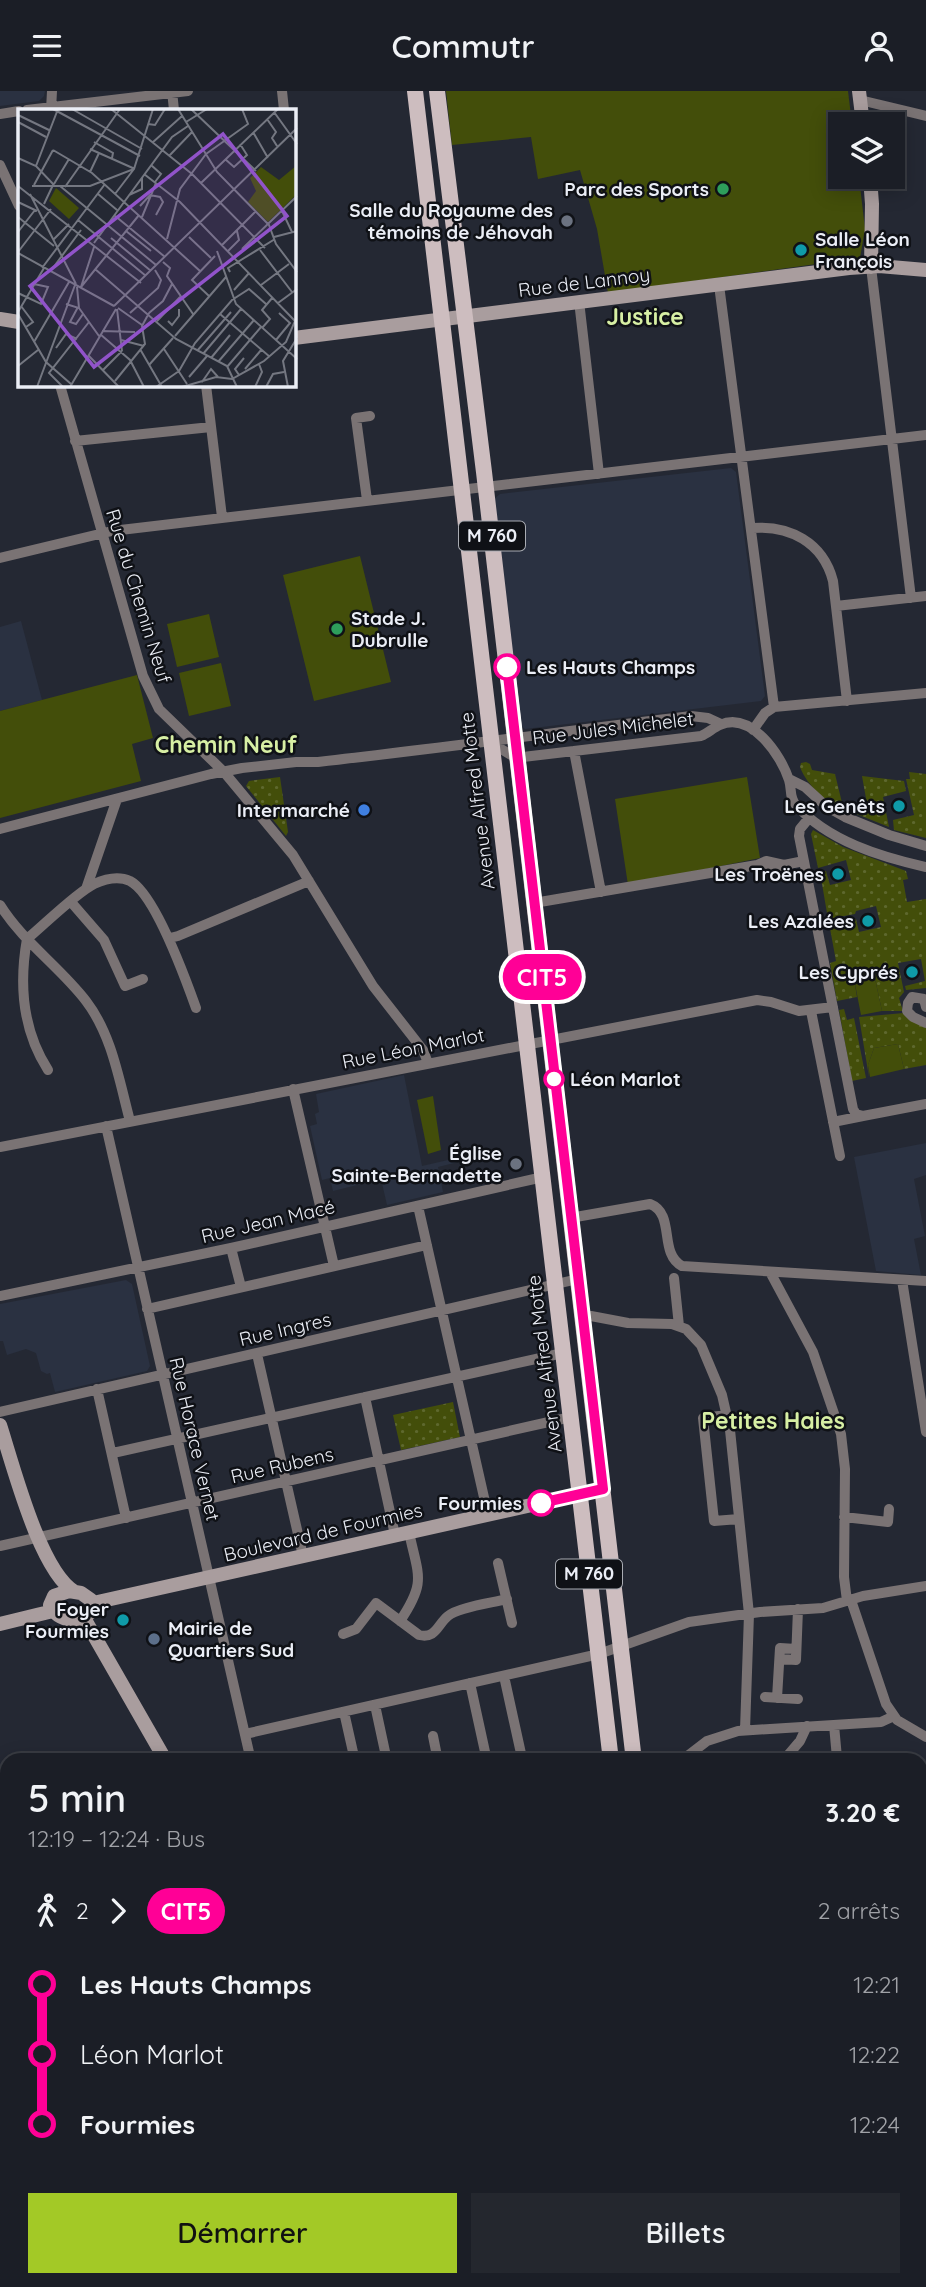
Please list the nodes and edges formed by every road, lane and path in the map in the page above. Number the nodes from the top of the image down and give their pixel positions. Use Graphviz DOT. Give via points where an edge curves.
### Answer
graph roads {
  1 [pos="52,91"];
  2 [pos="188,91"];
  3 [pos="282,91"];
  4 [pos="415,91"];
  5 [pos="437,91"];
  6 [pos="172,92"];
  7 [pos="860,96"];
  8 [pos="52,109"];
  9 [pos="284,109"];
  10 [pos="18,111"];
  11 [pos="0,114"];
  12 [pos="926,116"];
  13 [pos="0,165"];
  14 [pos="871,189"];
  15 [pos="18,204"];
  16 [pos="876,266"];
  17 [pos="926,270"];
  18 [pos="719,285"];
  19 [pos="579,301"];
  20 [pos="463,316"];
  21 [pos="441,319"];
  22 [pos="0,320"];
  23 [pos="18,322"];
  24 [pos="296,338"];
  25 [pos="61,387"];
  26 [pos="206,387"];
  27 [pos="370,416"];
  28 [pos="211,427"];
  29 [pos="926,435"];
  30 [pos="891,439"];
  31 [pos="75,441"];
  32 [pos="743,457"];
  33 [pos="599,474"];
  34 [pos="486,487"];
  35 [pos="461,490"];
  36 [pos="367,500"];
  37 [pos="222,517"];
  38 [pos="752,528"];
  39 [pos="102,532"];
  40 [pos="0,558"];
  41 [pos="926,596"];
  42 [pos="911,598"];
  43 [pos="836,606"];
  44 [pos="926,693"];
  45 [pos="847,701"];
  46 [pos="774,707"];
  47 [pos="721,724"];
  48 [pos="753,730"];
  49 [pos="515,737"];
  50 [pos="491,743"];
  51 [pos="574,751"];
  52 [pos="517,757"];
  53 [pos="224,772"];
  54 [pos="789,779"];
  55 [pos="117,799"];
  56 [pos="809,818"];
  57 [pos="0,829"];
  58 [pos="926,846"];
  59 [pos="804,861"];
  60 [pos="926,867"];
  61 [pos="309,881"];
  62 [pos="86,889"];
  63 [pos="601,892"];
  64 [pos="71,902"];
  65 [pos="534,903"];
  66 [pos="0,905"];
  67 [pos="170,938"];
  68 [pos="27,939"];
  69 [pos="143,979"];
  70 [pos="833,1007"];
  71 [pos="926,1007"];
  72 [pos="196,1008"];
  73 [pos="811,1011"];
  74 [pos="926,1023"];
  75 [pos="549,1039"];
  76 [pos="528,1043"];
  77 [pos="428,1063"];
  78 [pos="48,1070"];
  79 [pos="293,1089"];
  80 [pos="926,1104"];
  81 [pos="860,1115"];
  82 [pos="130,1121"];
  83 [pos="833,1122"];
  84 [pos="106,1126"];
  85 [pos="0,1147"];
  86 [pos="840,1156"];
  87 [pos="543,1177"];
  88 [pos="418,1206"];
  89 [pos="570,1218"];
  90 [pos="325,1226"];
  91 [pos="427,1245"];
  92 [pos="231,1248"];
  93 [pos="334,1266"];
  94 [pos="138,1268"];
  95 [pos="770,1272"];
  96 [pos="674,1278"];
  97 [pos="578,1279"];
  98 [pos="902,1280"];
  99 [pos="926,1281"];
  100 [pos="555,1283"];
  101 [pos="241,1287"];
  102 [pos="0,1296"];
  103 [pos="147,1309"];
  104 [pos="442,1310"];
  105 [pos="582,1317"];
  106 [pos="679,1326"];
  107 [pos="563,1353"];
  108 [pos="257,1354"];
  109 [pos="162,1376"];
  110 [pos="457,1376"];
  111 [pos="97,1389"];
  112 [pos="365,1397"];
  113 [pos="0,1412"];
  114 [pos="727,1415"];
  115 [pos="271,1417"];
  116 [pos="571,1417"];
  117 [pos="0,1425"];
  118 [pos="926,1431"];
  119 [pos="177,1438"];
  120 [pos="472,1440"];
  121 [pos="113,1453"];
  122 [pos="379,1461"];
  123 [pos="286,1482"];
  124 [pos="603,1489"];
  125 [pos="579,1494"];
  126 [pos="192,1503"];
  127 [pos="890,1509"];
  128 [pos="488,1515"];
  129 [pos="844,1517"];
  130 [pos="126,1518"];
  131 [pos="739,1519"];
  132 [pos="402,1534"];
  133 [pos="38,1538"];
  134 [pos="0,1546"];
  135 [pos="303,1556"];
  136 [pos="498,1563"];
  137 [pos="209,1577"];
  138 [pos="926,1586"];
  139 [pos="75,1592"];
  140 [pos="507,1599"];
  141 [pos="849,1600"];
  142 [pos="93,1603"];
  143 [pos="53,1605"];
  144 [pos="798,1609"];
  145 [pos="749,1614"];
  146 [pos="83,1618"];
  147 [pos="400,1621"];
  148 [pos="512,1623"];
  149 [pos="0,1624"];
  150 [pos="343,1634"];
  151 [pos="622,1646"];
  152 [pos="598,1654"];
  153 [pos="504,1676"];
  154 [pos="470,1683"];
  155 [pos="765,1697"];
  156 [pos="777,1698"];
  157 [pos="798,1699"];
  158 [pos="375,1705"];
  159 [pos="344,1712"];
  160 [pos="894,1717"];
  161 [pos="834,1725"];
  162 [pos="807,1726"];
  163 [pos="745,1730"];
  164 [pos="245,1734"];
  165 [pos="433,1736"];
  166 [pos="926,1737"];
  167 [pos="161,1753"];
  168 [pos="249,1753"];
  169 [pos="353,1753"];
  170 [pos="385,1753"];
  171 [pos="436,1753"];
  172 [pos="485,1753"];
  173 [pos="516,1753"];
  174 [pos="610,1753"];
  175 [pos="633,1753"];
  176 [pos="691,1753"];
  177 [pos="790,1753"];
  178 [pos="837,1753"];
  1 -- 8 [label="street"];
  2 -- 6 [label="street"];
  3 -- 9 [label="street"];
  4 -- 21 [label="main road, M 760"];
  5 -- 20 [label="main road, M 760"];
  6 -- 8 [label="street"];
  7 -- 12 [label="street"];
  10 -- 11 [label="street"];
  13 -- 15 [label="street"];
  14 -- 16 [label="street"];
  16 -- 17 [label="street, Rue de Lannoy"];
  16 -- 18 [label="street, Rue de Lannoy"];
  16 -- 30 [label="street"];
  18 -- 19 [label="street, Rue de Lannoy"];
  18 -- 32 [label="street"];
  19 -- 20 [label="street, Rue de Lannoy"];
  19 -- 33 [label="street"];
  20 -- 21 [label="street, Rue de Lannoy"];
  20 -- 34 [label="main road, M 760"];
  21 -- 24 [label="street, Rue de Lannoy"];
  21 -- 35 [label="main road, Avenue Alfred Motte / M 760"];
  22 -- 23 [label="street"];
  25 -- 31 [label="street, Rue du Chemin Neuf"];
  26 -- 28 [label="street"];
  27 -- 36 [label="street" via="356,418"];
  28 -- 31 [label="street"];
  28 -- 37 [label="street"];
  29 -- 30 [label="street"];
  30 -- 32 [label="street"];
  30 -- 42 [label="street"];
  31 -- 39 [label="street, Rue du Chemin Neuf"];
  32 -- 33 [label="street"];
  32 -- 38 [label="street"];
  33 -- 34 [label="street"];
  34 -- 35 [label="street"];
  34 -- 49 [label="main road, M 760"];
  35 -- 36 [label="street"];
  35 -- 50 [label="main road, Avenue Alfred Motte / M 760"];
  36 -- 37 [label="street"];
  37 -- 39 [label="street"];
  38 -- 43 [label="street" via="789,531 812,545 830,570"];
  38 -- 46 [label="street"];
  39 -- 40 [label="street"];
  39 -- 53 [label="street, Rue du Chemin Neuf" via="151,695 163,713"];
  41 -- 42 [label="street"];
  42 -- 43 [label="street"];
  43 -- 45 [label="street"];
  44 -- 45 [label="street"];
  45 -- 46 [label="street"];
  46 -- 48 [label="street"];
  47 -- 48 [label="street, Rue Jules Michelet"];
  47 -- 49 [label="street, Rue Jules Michelet" via="691,716"];
  47 -- 51 [label="street, Rue Jules Michelet" via="701,736"];
  48 -- 54 [label="street" via="771,747"];
  49 -- 50 [label="street, Rue Jules Michelet"];
  49 -- 52 [label="main road, M 760"];
  50 -- 52 [label="street, Rue Jules Michelet"];
  50 -- 53 [label="street"];
  50 -- 76 [label="main road, Avenue Alfred Motte / M 760"];
  51 -- 52 [label="street, Rue Jules Michelet"];
  51 -- 63 [label="street"];
  52 -- 65 [label="main road, M 760"];
  53 -- 55 [label="street"];
  53 -- 61 [label="street, Rue du Chemin Neuf" via="291,852"];
  54 -- 56 [label="street" via="792,801"];
  54 -- 58 [label="street" via="845,817"];
  55 -- 57 [label="street"];
  55 -- 62 [label="street"];
  56 -- 59 [label="street" via="799,833"];
  56 -- 60 [label="street" via="847,841"];
  59 -- 63 [label="street" via="785,865 766,861"];
  59 -- 70 [label="street"];
  61 -- 67 [label="street"];
  61 -- 77 [label="street, Rue du Chemin Neuf"];
  62 -- 64 [label="street"];
  62 -- 67 [label="street" via="113,878 130,881 145,895"];
  63 -- 65 [label="street"];
  64 -- 68 [label="street"];
  64 -- 69 [label="street" via="104,940 125,986"];
  65 -- 75 [label="main road, M 760"];
  66 -- 68 [label="street"];
  67 -- 72 [label="street"];
  68 -- 78 [label="street" via="24,1008 35,1048"];
  68 -- 82 [label="street" via="76,989 99,1022"];
  70 -- 73 [label="street, Rue Léon Marlot"];
  70 -- 81 [label="street" via="852,1107"];
  71 -- 74 [label="street" via="924,999 912,997 907,1011"];
  73 -- 75 [label="street, Rue Léon Marlot" via="757,1000"];
  73 -- 83 [label="street"];
  75 -- 76 [label="street, Rue Léon Marlot"];
  75 -- 89 [label="main road, M 760"];
  76 -- 77 [label="street, Rue Léon Marlot"];
  76 -- 87 [label="main road, Avenue Alfred Motte / M 760"];
  77 -- 79 [label="street, Rue Léon Marlot"];
  79 -- 82 [label="street, Rue Léon Marlot"];
  79 -- 90 [label="street"];
  80 -- 81 [label="street"];
  81 -- 83 [label="street"];
  82 -- 84 [label="street, Rue Léon Marlot"];
  83 -- 86 [label="street"];
  84 -- 85 [label="street, Rue Léon Marlot"];
  84 -- 94 [label="street, Rue Horace Vernet"];
  87 -- 88 [label="street, Rue Jean Macé"];
  87 -- 100 [label="main road, Avenue Alfred Motte / M 760"];
  88 -- 90 [label="street, Rue Jean Macé"];
  88 -- 91 [label="street"];
  89 -- 95 [label="street" via="650,1204 663,1214 671,1257 680,1265"];
  89 -- 97 [label="main road, M 760"];
  90 -- 92 [label="street, Rue Jean Macé"];
  90 -- 93 [label="street"];
  91 -- 93 [label="street"];
  91 -- 104 [label="street"];
  92 -- 94 [label="street, Rue Jean Macé"];
  92 -- 101 [label="street"];
  93 -- 101 [label="street"];
  94 -- 102 [label="street, Rue Jean Macé"];
  94 -- 103 [label="street, Rue Horace Vernet"];
  95 -- 98 [label="street"];
  95 -- 129 [label="street" via="813,1352 841,1434"];
  96 -- 106 [label="street"];
  97 -- 100 [label="street, Rue Ingres"];
  97 -- 105 [label="main road, M 760"];
  98 -- 99 [label="street"];
  98 -- 118 [label="street"];
  100 -- 104 [label="street, Rue Ingres"];
  100 -- 107 [label="main road, Avenue Alfred Motte / M 760"];
  101 -- 103 [label="street"];
  103 -- 109 [label="street, Rue Horace Vernet"];
  104 -- 108 [label="street, Rue Ingres"];
  104 -- 110 [label="street"];
  105 -- 106 [label="street"];
  105 -- 124 [label="main road, M 760"];
  106 -- 114 [label="street" via="693,1334 703,1348"];
  107 -- 110 [label="street"];
  107 -- 116 [label="main road, Avenue Alfred Motte / M 760"];
  108 -- 109 [label="street, Rue Ingres"];
  108 -- 115 [label="street"];
  109 -- 111 [label="street, Rue Ingres"];
  109 -- 119 [label="street, Rue Horace Vernet"];
  110 -- 112 [label="street"];
  110 -- 120 [label="street"];
  111 -- 113 [label="street, Rue Ingres"];
  111 -- 121 [label="street"];
  112 -- 115 [label="street"];
  112 -- 122 [label="street"];
  114 -- 131 [label="street"];
  114 -- 131 [label="street" via="703,1418 714,1521"];
  115 -- 119 [label="street"];
  115 -- 123 [label="street"];
  116 -- 120 [label="street, Rue Rubens"];
  116 -- 125 [label="main road, Avenue Alfred Motte / M 760"];
  117 -- 133 [label="street"];
  119 -- 121 [label="street"];
  119 -- 126 [label="street, Rue Horace Vernet"];
  120 -- 122 [label="street, Rue Rubens"];
  120 -- 128 [label="street"];
  121 -- 130 [label="street"];
  122 -- 123 [label="street, Rue Rubens"];
  122 -- 132 [label="street"];
  123 -- 126 [label="street, Rue Rubens"];
  123 -- 135 [label="street"];
  124 -- 125 [label="street, Boulevard de Fourmies"];
  124 -- 151 [label="main road, M 760"];
  125 -- 128 [label="street, Boulevard de Fourmies"];
  125 -- 152 [label="main road, Avenue Alfred Motte / M 760"];
  126 -- 130 [label="street, Rue Rubens"];
  126 -- 137 [label="street, Rue Horace Vernet"];
  127 -- 129 [label="street" via="888,1522"];
  128 -- 132 [label="street, Boulevard de Fourmies"];
  129 -- 141 [label="street" via="844,1577"];
  130 -- 133 [label="street, Rue Rubens"];
  131 -- 145 [label="street"];
  132 -- 135 [label="street, Boulevard de Fourmies"];
  132 -- 147 [label="street" via="419,1586"];
  133 -- 134 [label="street, Rue Rubens"];
  133 -- 139 [label="street" via="61,1579"];
  133 -- 143 [label="street"];
  135 -- 137 [label="street, Boulevard de Fourmies"];
  136 -- 140 [label="street"];
  137 -- 142 [label="street, Boulevard de Fourmies"];
  137 -- 164 [label="street, Rue Horace Vernet"];
  138 -- 141 [label="street"];
  139 -- 142 [label="street"];
  139 -- 143 [label="street" via="63,1592"];
  140 -- 147 [label="street" via="452,1613 430,1636 419,1635"];
  140 -- 148 [label="street"];
  141 -- 144 [label="street"];
  141 -- 160 [label="street"];
  142 -- 146 [label="street" via="91,1613"];
  143 -- 146 [label="street" via="66,1618"];
  143 -- 149 [label="street"];
  144 -- 145 [label="street"];
  144 -- 156 [label="street" via="796,1649 780,1648"];
  145 -- 151 [label="street" via="689,1622"];
  145 -- 163 [label="street"];
  146 -- 167 [label="street"];
  147 -- 150 [label="street" via="376,1602 356,1629"];
  151 -- 152 [label="street"];
  151 -- 175 [label="main road, M 760"];
  152 -- 153 [label="street"];
  152 -- 174 [label="main road, Avenue Alfred Motte / M 760"];
  153 -- 154 [label="street"];
  153 -- 173 [label="street"];
  154 -- 158 [label="street"];
  154 -- 172 [label="street"];
  155 -- 156 [label="street"];
  156 -- 157 [label="street"];
  158 -- 159 [label="street"];
  158 -- 170 [label="street"];
  159 -- 164 [label="street"];
  159 -- 169 [label="street"];
  160 -- 161 [label="street" via="881,1723"];
  160 -- 166 [label="street"];
  161 -- 162 [label="street"];
  161 -- 178 [label="street"];
  162 -- 163 [label="street"];
  162 -- 177 [label="street"];
  163 -- 176 [label="street" via="706,1741"];
  164 -- 168 [label="street, Rue Horace Vernet"];
  165 -- 171 [label="street"];
}
